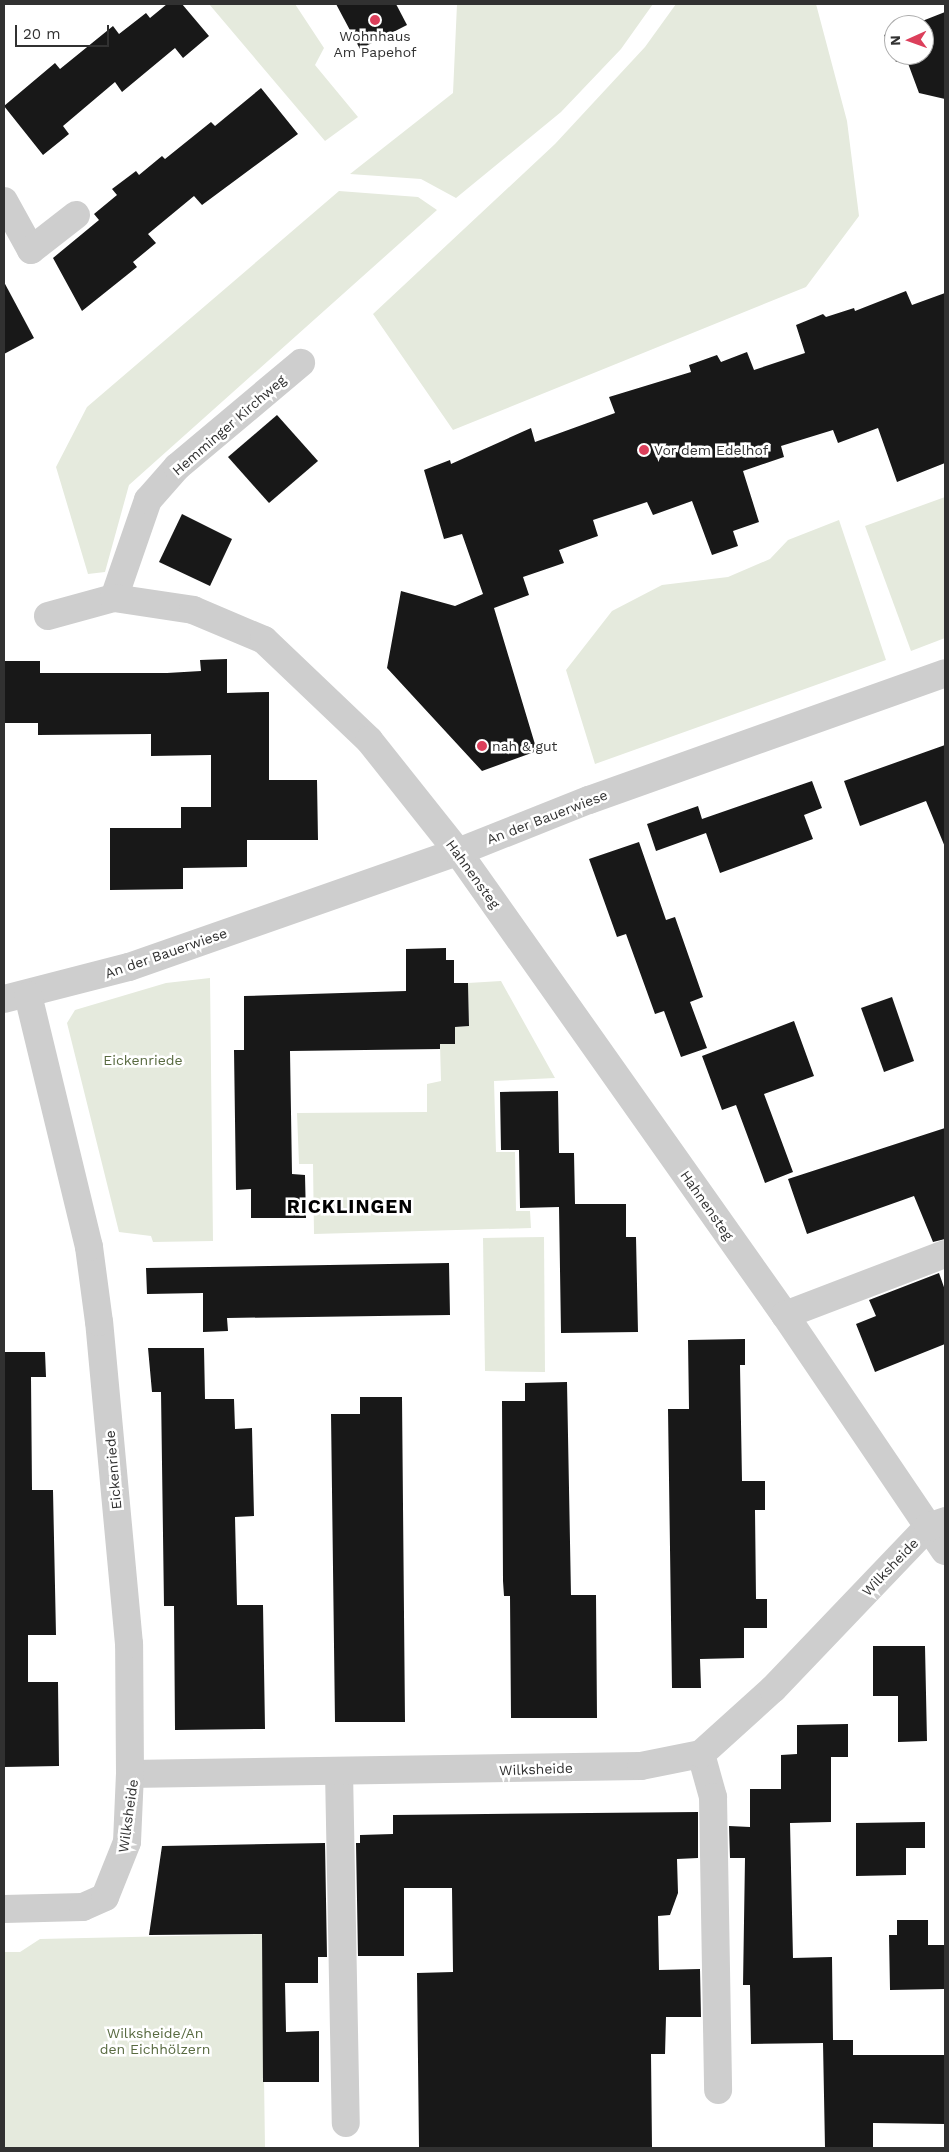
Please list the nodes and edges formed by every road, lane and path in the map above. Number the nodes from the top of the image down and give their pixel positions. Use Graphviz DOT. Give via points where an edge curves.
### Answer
graph roads {
  1 [pos="4,201"];
  2 [pos="76,215"];
  3 [pos="301,363"];
  4 [pos="114,598"];
  5 [pos="48,616"];
  6 [pos="945,673"];
  7 [pos="458,852"];
  8 [pos="16,997"];
  9 [pos="945,1254"];
  10 [pos="785,1315"];
  11 [pos="937,1524"];
  12 [pos="945,1551"];
  13 [pos="701,1754"];
  14 [pos="339,1771"];
  15 [pos="130,1774"];
  16 [pos="4,1909"];
  17 [pos="718,2090"];
  18 [pos="346,2123"];
  1 -- 2 [label="street" via="31,250"];
  3 -- 4 [label="street, Hemminger Kirchweg" via="177,467 148,500"];
  4 -- 5 [label="street, Hahnensteg"];
  4 -- 7 [label="street, Hahnensteg" via="193,610 264,640 369,740"];
  6 -- 7 [label="street, An der Bauerwiese" via="589,800"];
  7 -- 8 [label="street, An der Bauerwiese" via="129,967"];
  7 -- 10 [label="street, Hahnensteg"];
  8 -- 15 [label="street, Eickenriede" via="89,1247 130,1644"];
  9 -- 10 [label="street"];
  10 -- 11 [label="street, Hahnensteg"];
  11 -- 12 [label="street, Hahnensteg"];
  11 -- 13 [label="street, Wilksheide" via="774,1689"];
  13 -- 14 [label="street, Wilksheide" via="641,1766"];
  13 -- 17 [label="street" via="713,1797"];
  14 -- 15 [label="street, Wilksheide"];
  14 -- 18 [label="street"];
  15 -- 16 [label="street, Wilksheide" via="127,1842 105,1897 83,1907"];
}
